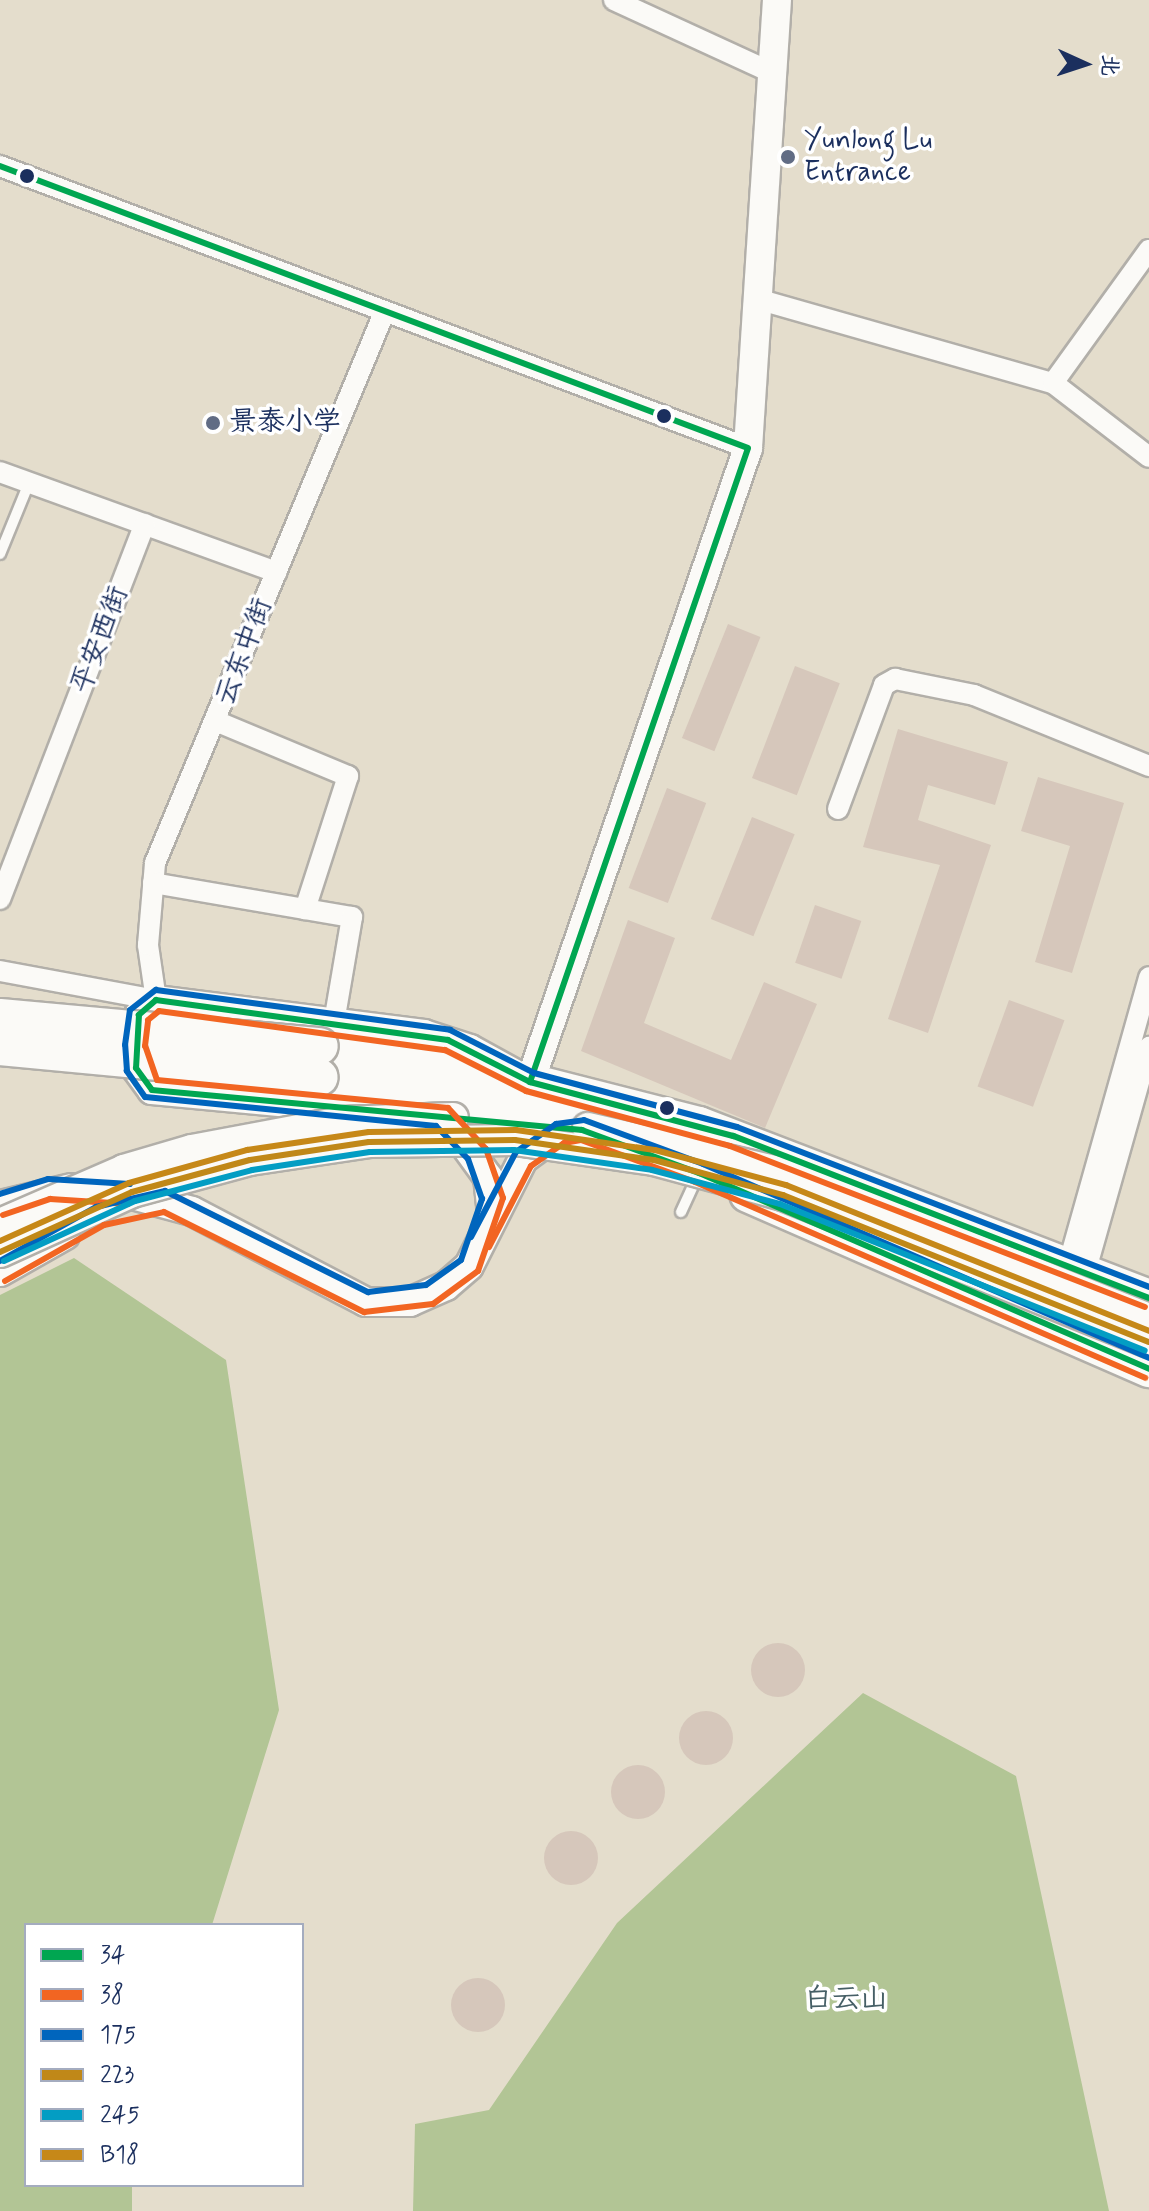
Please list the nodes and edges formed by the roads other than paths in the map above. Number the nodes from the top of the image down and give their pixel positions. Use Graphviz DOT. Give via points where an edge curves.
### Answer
graph roads {
  1 [pos="614,0"];
  2 [pos="777,0"];
  3 [pos="775,74"];
  4 [pos="0,166"];
  5 [pos="1149,250"];
  6 [pos="761,300"];
  7 [pos="384,313"];
  8 [pos="1053,383"];
  9 [pos="748,448"];
  10 [pos="1149,457"];
  11 [pos="0,472"];
  12 [pos="29,483"];
  13 [pos="145,524"];
  14 [pos="0,554"];
  15 [pos="276,572"];
  16 [pos="218,722"];
  17 [pos="1149,766"];
  18 [pos="838,809"];
  19 [pos="153,883"];
  20 [pos="0,899"];
  21 [pos="305,909"];
  22 [pos="0,971"];
  23 [pos="1149,977"];
  24 [pos="156,1000"];
  25 [pos="0,1017"];
  26 [pos="0,1047"];
  27 [pos="1149,1047"];
  28 [pos="325,1048"];
  29 [pos="530,1082"];
  30 [pos="441,1116"];
  31 [pos="582,1130"];
  32 [pos="699,1173"];
  33 [pos="165,1201"];
  34 [pos="0,1205"];
  35 [pos="681,1212"];
  36 [pos="492,1217"];
  37 [pos="0,1224"];
  38 [pos="0,1252"];
  39 [pos="1076,1269"];
  40 [pos="0,1272"];
  41 [pos="1149,1298"];
  42 [pos="1149,1319"];
  43 [pos="1149,1342"];
  44 [pos="1149,1369"];
  1 -- 3 [label="street"];
  2 -- 3 [label="street"];
  3 -- 6 [label="street"];
  4 -- 7 [label="street"];
  5 -- 8 [label="street"];
  6 -- 8 [label="street"];
  6 -- 9 [label="street"];
  7 -- 9 [label="street"];
  7 -- 15 [label="street, 云东中街"];
  8 -- 10 [label="street"];
  9 -- 29 [label="street"];
  11 -- 12 [label="street"];
  12 -- 13 [label="street"];
  12 -- 14 [label="lane"];
  13 -- 15 [label="street"];
  13 -- 20 [label="street, 平安西街"];
  15 -- 16 [label="street, 云东中街"];
  16 -- 19 [label="street, 云东中街" via="155,863"];
  16 -- 21 [label="street" via="348,776"];
  17 -- 18 [label="street" via="974,695 895,679 884,685"];
  19 -- 21 [label="street"];
  19 -- 24 [label="street, 云东中街" via="148,945"];
  21 -- 28 [label="street" via="352,917"];
  22 -- 24 [label="street"];
  23 -- 39 [label="street"];
  24 -- 28 [label="street"];
  24 -- 30 [label="street" via="139,1015 135,1046 136,1068 152,1090"];
  25 -- 28 [label="highway, bridge"];
  26 -- 28 [label="highway, bridge"];
  27 -- 39 [label="street"];
  28 -- 29 [label="highway"];
  28 -- 31 [label="highway"];
  29 -- 39 [label="highway" via="722,1132"];
  30 -- 31 [label="street"];
  30 -- 36 [label="street" via="488,1177"];
  31 -- 32 [label="highway"];
  31 -- 36 [label="street" via="560,1133 530,1152"];
  32 -- 35 [label="lane"];
  32 -- 44 [label="highway"];
  33 -- 34 [label="street" via="94,1187 49,1189"];
  33 -- 36 [label="street" via="366,1302 410,1302 446,1286 469,1266"];
  33 -- 40 [label="street" via="100,1216"];
  37 -- 42 [label="main road, bridge" via="124,1170 240,1139 381,1120 527,1121 643,1136 791,1175"];
  38 -- 43 [label="main road, bridge" via="132,1192 250,1160 369,1142 515,1140 654,1160 783,1195"];
  39 -- 41 [label="highway"];
}
